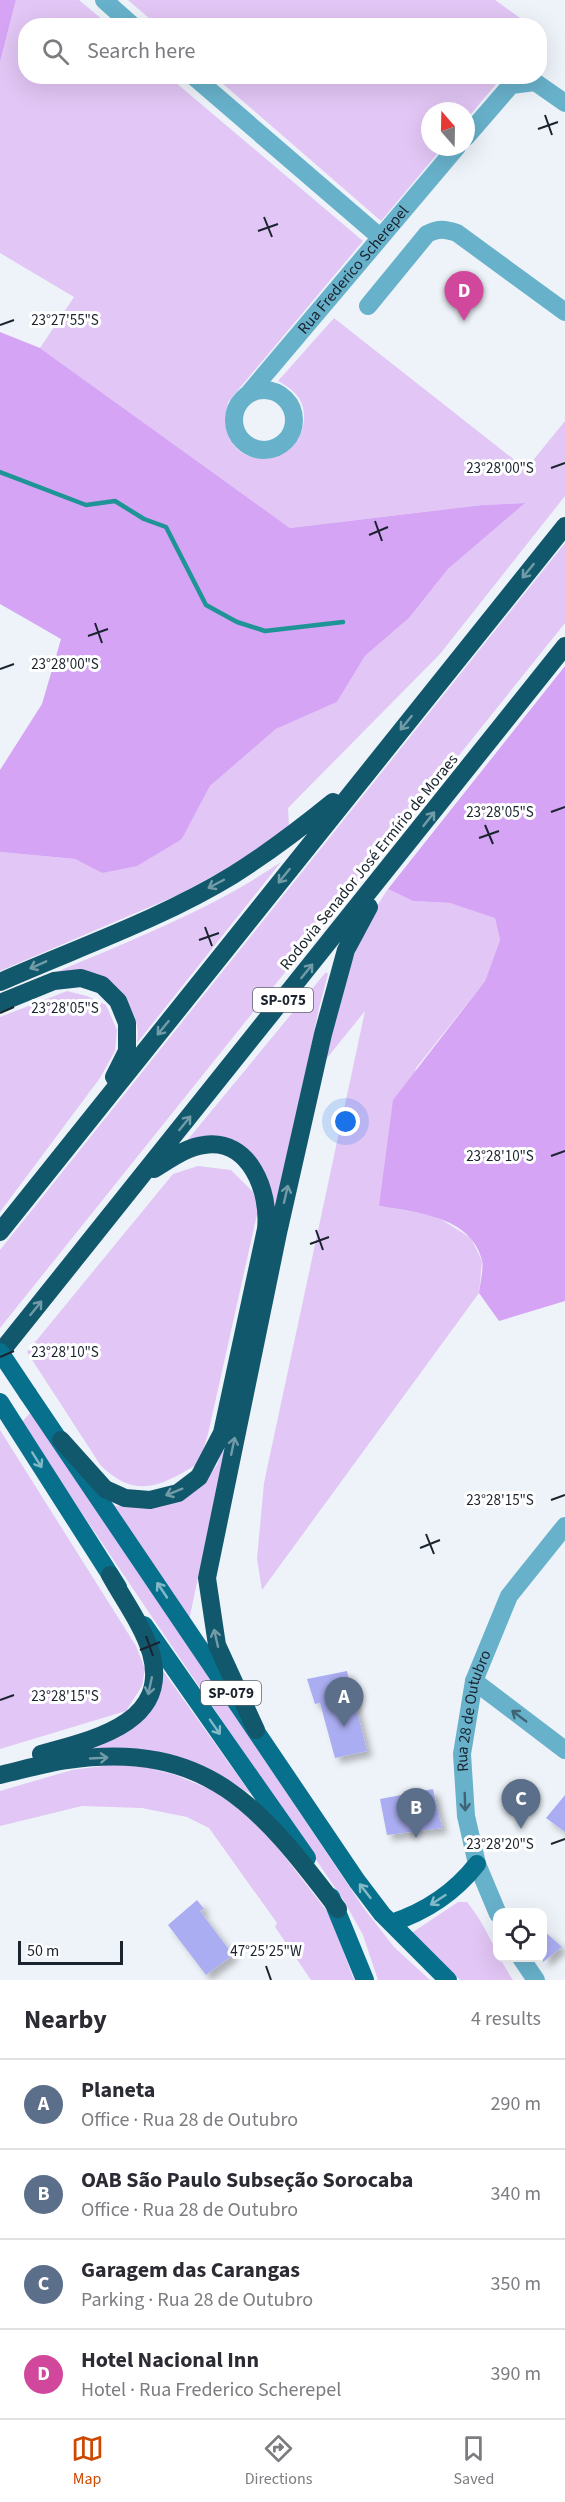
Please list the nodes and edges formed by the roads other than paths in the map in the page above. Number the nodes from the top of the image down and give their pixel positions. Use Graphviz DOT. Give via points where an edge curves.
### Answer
graph roads {
  1 [pos="104,0"];
  2 [pos="124,18"];
  3 [pos="202,84"];
  4 [pos="519,84"];
  5 [pos="537,84"];
  6 [pos="565,103"];
  7 [pos="475,127"];
  8 [pos="449,156"];
  9 [pos="380,237"];
  10 [pos="368,306"];
  11 [pos="565,312"];
  12 [pos="250,392"];
  13 [pos="565,526"];
  14 [pos="565,646"];
  15 [pos="364,776"];
  16 [pos="388,871"];
  17 [pos="0,982"];
  18 [pos="0,1003"];
  19 [pos="100,1107"];
  20 [pos="142,1176"];
  21 [pos="0,1232"];
  22 [pos="0,1353"];
  23 [pos="3,1406"];
  24 [pos="61,1440"];
  25 [pos="565,1526"];
  26 [pos="110,1575"];
  27 [pos="474,1681"];
  28 [pos="256,1730"];
  29 [pos="565,1750"];
  30 [pos="0,1766"];
  31 [pos="0,1775"];
  32 [pos="477,1864"];
  33 [pos="495,1908"];
  34 [pos="338,1909"];
  35 [pos="391,1923"];
  36 [pos="524,1962"];
  37 [pos="365,1980"];
  38 [pos="448,1980"];
  39 [pos="536,1980"];
  1 -- 2 [label="street"];
  3 -- 9 [label="street"];
  4 -- 7 [label="street" via="511,85"];
  5 -- 6 [label="street"];
  8 -- 9 [label="street, Rua Frederico Scherepel"];
  9 -- 12 [label="street, Rua Frederico Scherepel"];
  10 -- 11 [label="street" via="427,234 444,229 457,233"];
  13 -- 15 [label="highway, one-way"];
  16 -- 14 [label="highway, Rodovia Senador José Ermírio de Moraes / SP-075, one-way"];
  15 -- 17 [label="highway, one-way" via="307,824 232,876"];
  15 -- 19 [label="highway, one-way"];
  20 -- 16 [label="highway, Rodovia Senador José Ermírio de Moraes / SP-075, one-way"];
  28 -- 16 [label="highway, one-way" via="217,1645 207,1578 322,1034 346,950"];
  18 -- 19 [label="highway" via="54,981 81,978 102,985 118,1000 127,1023 127,1052"];
  19 -- 21 [label="highway"];
  22 -- 20 [label="highway, Rodovia Senador José Ermírio de Moraes / SP-075, one-way"];
  20 -- 24 [label="highway, one-way" via="178,1154 203,1145 222,1146 246,1161 264,1192 266,1228 222,1433 199,1477 178,1493 150,1500 125,1498 105,1489"];
  22 -- 24 [label="main road, SP-079, bridge"];
  23 -- 26 [label="main road, SP-079, one-way"];
  28 -- 24 [label="main road, SP-079, one-way"];
  25 -- 27 [label="street, Rua 28 de Outubro" via="509,1596"];
  26 -- 30 [label="highway, one-way" via="151,1653 152,1688 140,1713 101,1736"];
  26 -- 34 [label="main road, SP-079, one-way" via="311,1864"];
  29 -- 27 [label="street, one-way"];
  27 -- 32 [label="street, Rua 28 de Outubro, one-way" via="462,1754 466,1816"];
  35 -- 28 [label="main road, SP-079, one-way" via="357,1881"];
  31 -- 34 [label="highway, one-way" via="67,1760 131,1756 207,1777 256,1810"];
  32 -- 33 [label="street, Rua 28 de Outubro"];
  32 -- 35 [label="main road, one-way" via="455,1889"];
  34 -- 37 [label="main road, SP-079"];
  35 -- 38 [label="main road, SP-079"];
  36 -- 39 [label="street"];
}
